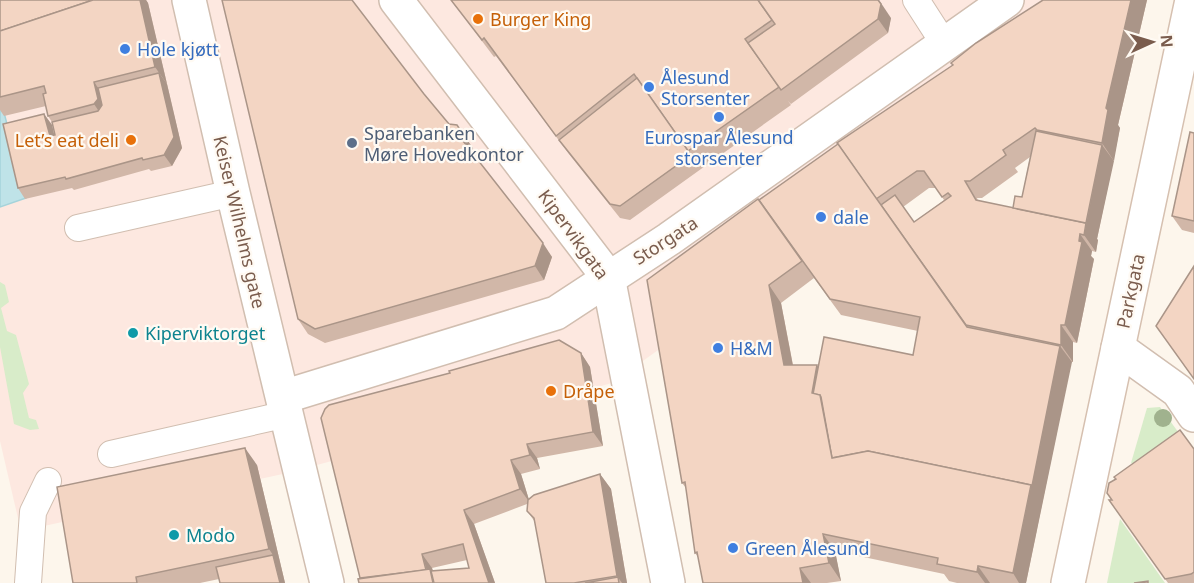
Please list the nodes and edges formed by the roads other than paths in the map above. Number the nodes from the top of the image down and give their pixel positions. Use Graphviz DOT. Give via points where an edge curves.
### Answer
graph roads {
  1 [pos="189,0"];
  2 [pos="396,0"];
  3 [pos="916,0"];
  4 [pos="1007,0"];
  5 [pos="1192,0"];
  6 [pos="945,45"];
  7 [pos="232,193"];
  8 [pos="78,228"];
  9 [pos="608,277"];
  10 [pos="1118,348"];
  11 [pos="285,406"];
  12 [pos="1194,415"];
  13 [pos="111,454"];
  14 [pos="48,481"];
  15 [pos="28,583"];
  16 [pos="327,583"];
  17 [pos="668,583"];
  18 [pos="1068,583"];
  1 -- 7 [label="street, Keiser Wilhelms gate"];
  2 -- 9 [label="street, Kipervikgata"];
  3 -- 6 [label="lane"];
  4 -- 6 [label="street, Storgata"];
  5 -- 10 [label="street, Parkgata"];
  6 -- 9 [label="street, Storgata" via="669,239"];
  7 -- 8 [label="lane"];
  7 -- 11 [label="street, Keiser Wilhelms gate"];
  9 -- 11 [label="street, Storgata" via="556,313"];
  9 -- 17 [label="street, Kipervikgata"];
  10 -- 12 [label="street" via="1178,391"];
  10 -- 18 [label="street, Parkgata"];
  11 -- 13 [label="lane"];
  11 -- 16 [label="street, Keiser Wilhelms gate"];
  14 -- 15 [label="lane" via="33,512"];
}
